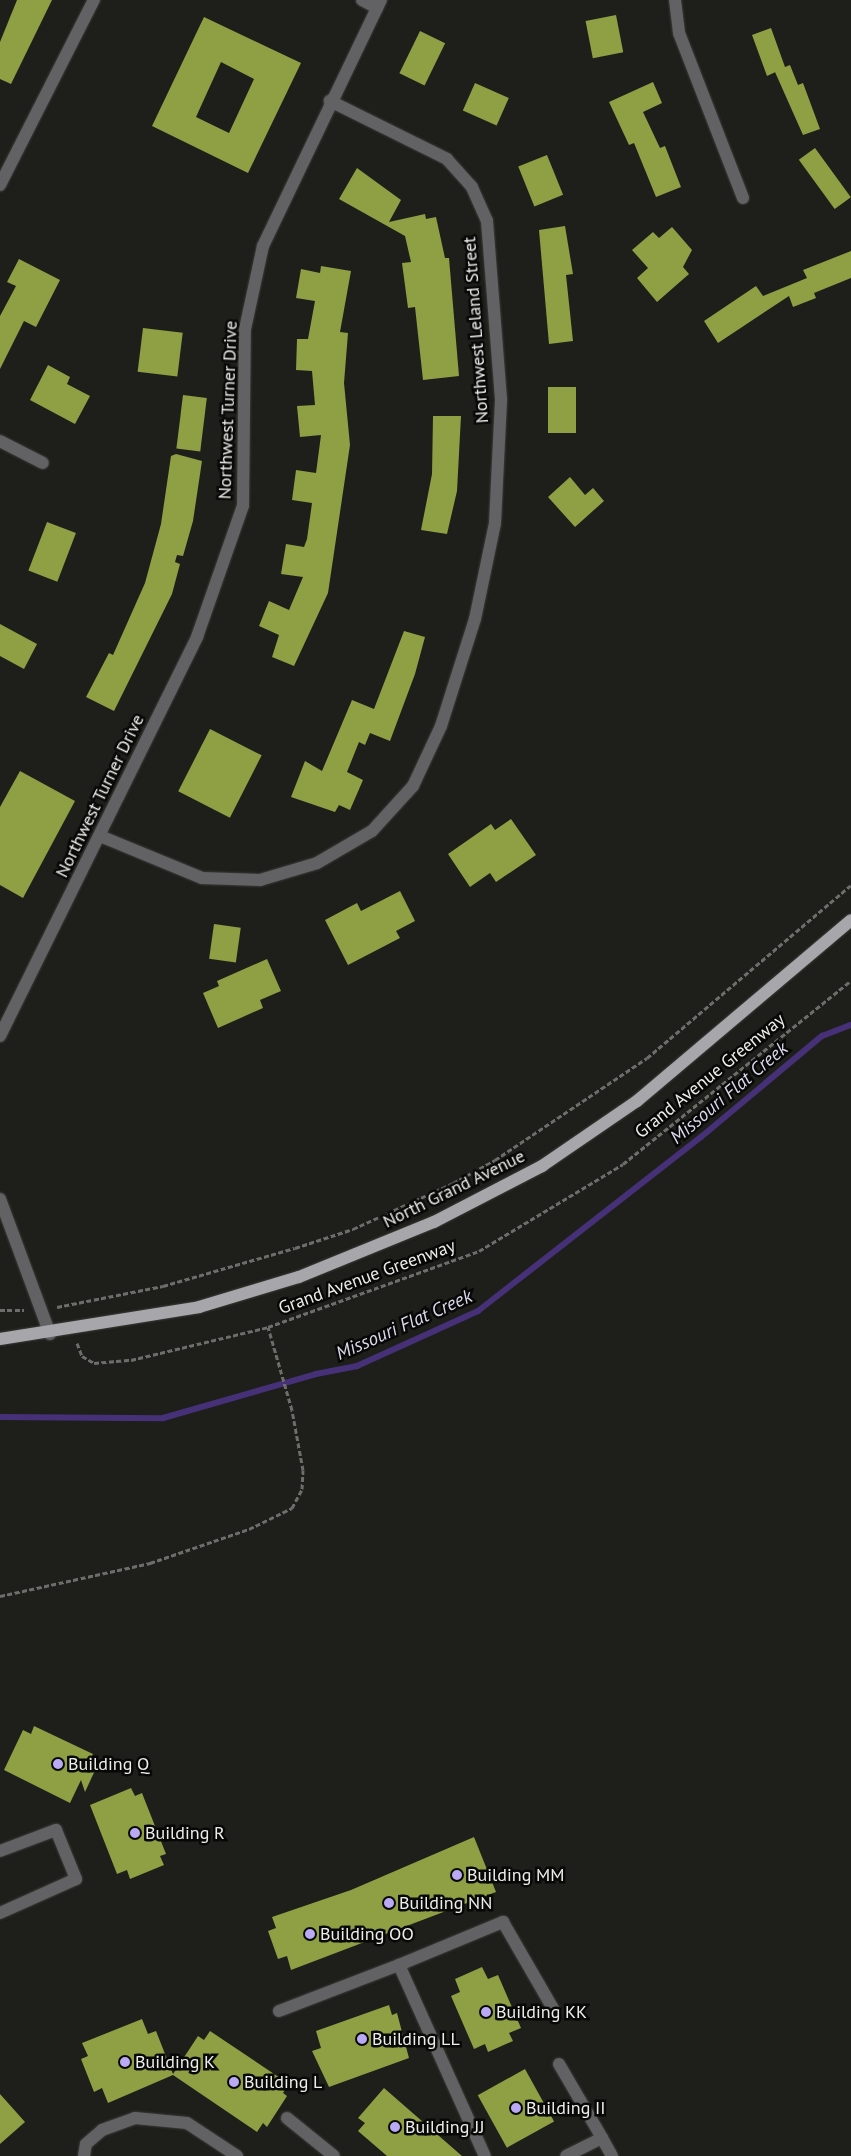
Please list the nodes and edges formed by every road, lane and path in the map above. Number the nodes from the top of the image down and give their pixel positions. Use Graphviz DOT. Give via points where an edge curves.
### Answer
graph roads {
  1 [pos="94,0"];
  2 [pos="362,0"];
  3 [pos="675,0"];
  4 [pos="379,4"];
  5 [pos="330,101"];
  6 [pos="0,186"];
  7 [pos="743,198"];
  8 [pos="0,441"];
  9 [pos="43,463"];
  10 [pos="100,836"];
  11 [pos="851,885"];
  12 [pos="851,920"];
  13 [pos="851,980"];
  14 [pos="0,1036"];
  15 [pos="0,1199"];
  16 [pos="0,1310"];
  17 [pos="40,1310"];
  18 [pos="268,1327"];
  19 [pos="72,1330"];
  20 [pos="50,1334"];
  21 [pos="0,1339"];
  22 [pos="0,1596"];
  23 [pos="0,1851"];
  24 [pos="0,1913"];
  25 [pos="399,1965"];
  26 [pos="279,2010"];
  27 [pos="555,2012"];
  28 [pos="559,2064"];
  29 [pos="287,2118"];
  30 [pos="602,2138"];
  31 [pos="84,2156"];
  32 [pos="236,2156"];
  33 [pos="334,2156"];
  34 [pos="485,2156"];
  35 [pos="566,2156"];
  36 [pos="612,2156"];
  1 -- 6 [label="street"];
  2 -- 4 [label="street"];
  3 -- 7 [label="street" via="679,33"];
  4 -- 5 [label="street, Northwest Turner Drive"];
  5 -- 10 [label="street, Northwest Turner Drive" via="260,255 245,329 243,506 197,637"];
  5 -- 10 [label="street, Northwest Leland Street" via="447,159 472,188 487,221 501,399 495,523 475,619 440,726 413,786 372,831 317,864 260,880 202,878"];
  8 -- 9 [label="street"];
  10 -- 14 [label="street, Northwest Turner Drive"];
  11 -- 17 [label="path" via="647,1058 495,1160 453,1183 362,1225 295,1248 163,1286"];
  12 -- 19 [label="main road, North Grand Avenue" via="637,1101 517,1179 434,1222 299,1277 199,1307"];
  13 -- 18 [label="path, Grand Avenue Greenway" via="623,1164 513,1233 414,1277"];
  15 -- 17 [label="street"];
  16 -- 17 [label="path"];
  17 -- 20 [label="street"];
  18 -- 19 [label="path" via="131,1360 94,1364 82,1356"];
  18 -- 22 [label="path, Grand Avenue Greenway" via="292,1410 303,1470 302,1489 292,1508 249,1529 150,1563"];
  19 -- 20 [label="main road, North Grand Avenue"];
  20 -- 21 [label="main road, North Grand Avenue"];
  23 -- 24 [label="street" via="56,1830 76,1879"];
  25 -- 26 [label="street"];
  25 -- 27 [label="street" via="503,1922"];
  25 -- 34 [label="street"];
  28 -- 30 [label="street"];
  29 -- 33 [label="street"];
  30 -- 35 [label="street"];
  30 -- 36 [label="street"];
  31 -- 32 [label="street" via="86,2144 102,2130 135,2118 187,2123"];
}
